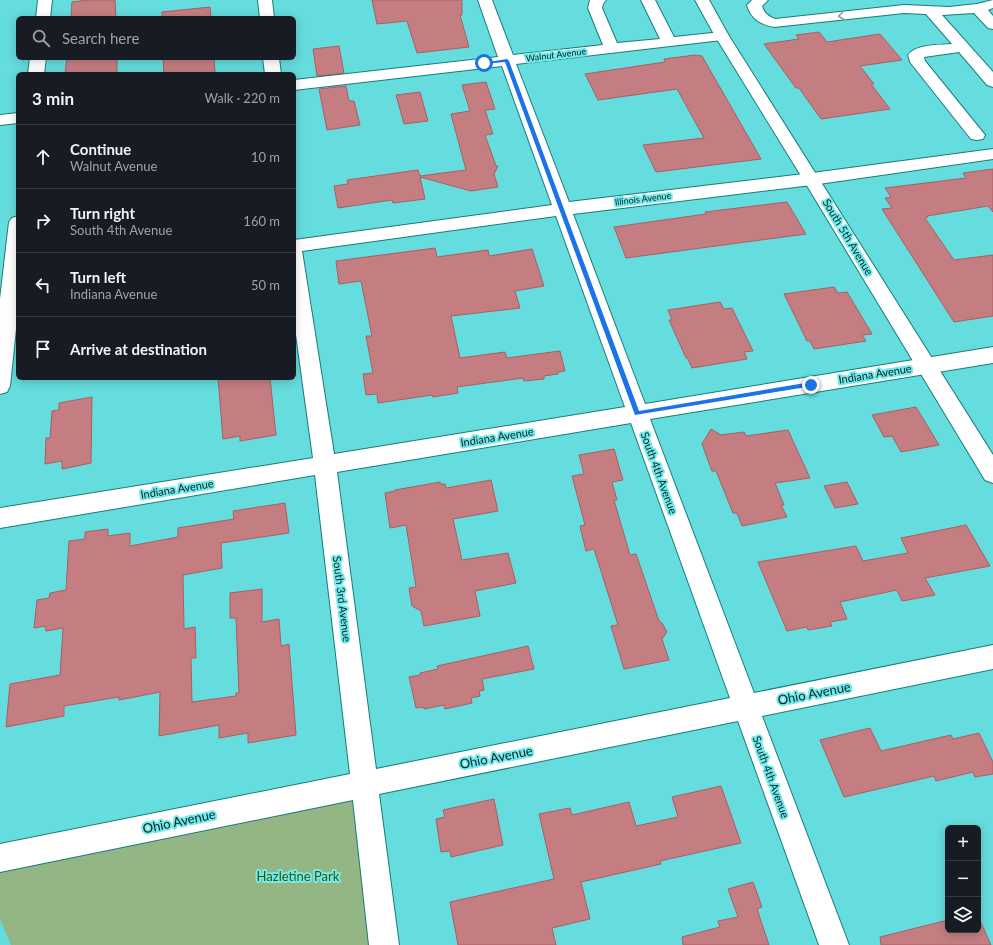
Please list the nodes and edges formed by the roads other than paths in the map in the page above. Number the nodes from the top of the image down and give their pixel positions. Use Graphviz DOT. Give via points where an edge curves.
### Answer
graph roads {
  1 [pos="45,0"];
  2 [pos="264,0"];
  3 [pos="485,0"];
  4 [pos="599,0"];
  5 [pos="648,0"];
  6 [pos="702,0"];
  7 [pos="761,0"];
  8 [pos="853,1"];
  9 [pos="993,4"];
  10 [pos="978,8"];
  11 [pos="879,11"];
  12 [pos="931,11"];
  13 [pos="43,16"];
  14 [pos="267,16"];
  15 [pos="993,25"];
  16 [pos="722,36"];
  17 [pos="669,42"];
  18 [pos="962,47"];
  19 [pos="612,49"];
  20 [pos="38,60"];
  21 [pos="271,60"];
  22 [pos="507,61"];
  23 [pos="36,72"];
  24 [pos="273,72"];
  25 [pos="993,82"];
  26 [pos="296,85"];
  27 [pos="16,118"];
  28 [pos="0,120"];
  29 [pos="977,135"];
  30 [pos="993,154"];
  31 [pos="812,179"];
  32 [pos="562,209"];
  33 [pos="16,237"];
  34 [pos="296,246"];
  35 [pos="296,267"];
  36 [pos="10,281"];
  37 [pos="993,355"];
  38 [pos="927,366"];
  39 [pos="0,386"];
  40 [pos="637,414"];
  41 [pos="325,465"];
  42 [pos="993,474"];
  43 [pos="0,518"];
  44 [pos="993,657"];
  45 [pos="746,707"];
  46 [pos="364,784"];
  47 [pos="0,858"];
  48 [pos="384,945"];
  49 [pos="834,945"];
  1 -- 13 [label="street"];
  2 -- 14 [label="street"];
  3 -- 22 [label="street, South 4th Avenue"];
  4 -- 19 [label="street" via="595,8"];
  5 -- 17 [label="street"];
  6 -- 16 [label="street, South 5th Avenue"];
  11 -- 7 [label="street, one-way" via="774,24 763,21 756,14 754,5"];
  8 -- 11 [label="street"];
  9 -- 10 [label="street"];
  10 -- 12 [label="street"];
  10 -- 15 [label="street"];
  11 -- 12 [label="street"];
  12 -- 18 [label="street"];
  16 -- 17 [label="street, Walnut Avenue"];
  16 -- 31 [label="street, South 5th Avenue"];
  17 -- 19 [label="street, Walnut Avenue"];
  18 -- 25 [label="street"];
  18 -- 29 [label="street" via="916,55 918,62"];
  19 -- 22 [label="street, Walnut Avenue"];
  20 -- 23 [label="street"];
  21 -- 24 [label="street"];
  22 -- 26 [label="street, Walnut Avenue"];
  22 -- 32 [label="street, South 4th Avenue"];
  27 -- 28 [label="street"];
  30 -- 31 [label="street, Illinois Avenue"];
  31 -- 32 [label="street, Illinois Avenue"];
  31 -- 38 [label="street, South 5th Avenue"];
  32 -- 34 [label="street, Illinois Avenue"];
  32 -- 40 [label="street, South 4th Avenue"];
  33 -- 36 [label="street"];
  35 -- 41 [label="street, South 3rd Avenue"];
  36 -- 39 [label="street"];
  37 -- 38 [label="street, Indiana Avenue"];
  38 -- 40 [label="street, Indiana Avenue"];
  38 -- 42 [label="street, South 5th Avenue"];
  40 -- 41 [label="street, Indiana Avenue"];
  40 -- 45 [label="street, South 4th Avenue"];
  41 -- 43 [label="street, Indiana Avenue"];
  41 -- 46 [label="street, South 3rd Avenue"];
  44 -- 45 [label="street, Ohio Avenue"];
  45 -- 46 [label="street, Ohio Avenue"];
  45 -- 49 [label="street, South 4th Avenue"];
  46 -- 47 [label="street, Ohio Avenue"];
  46 -- 48 [label="street, South 3rd Avenue"];
}
